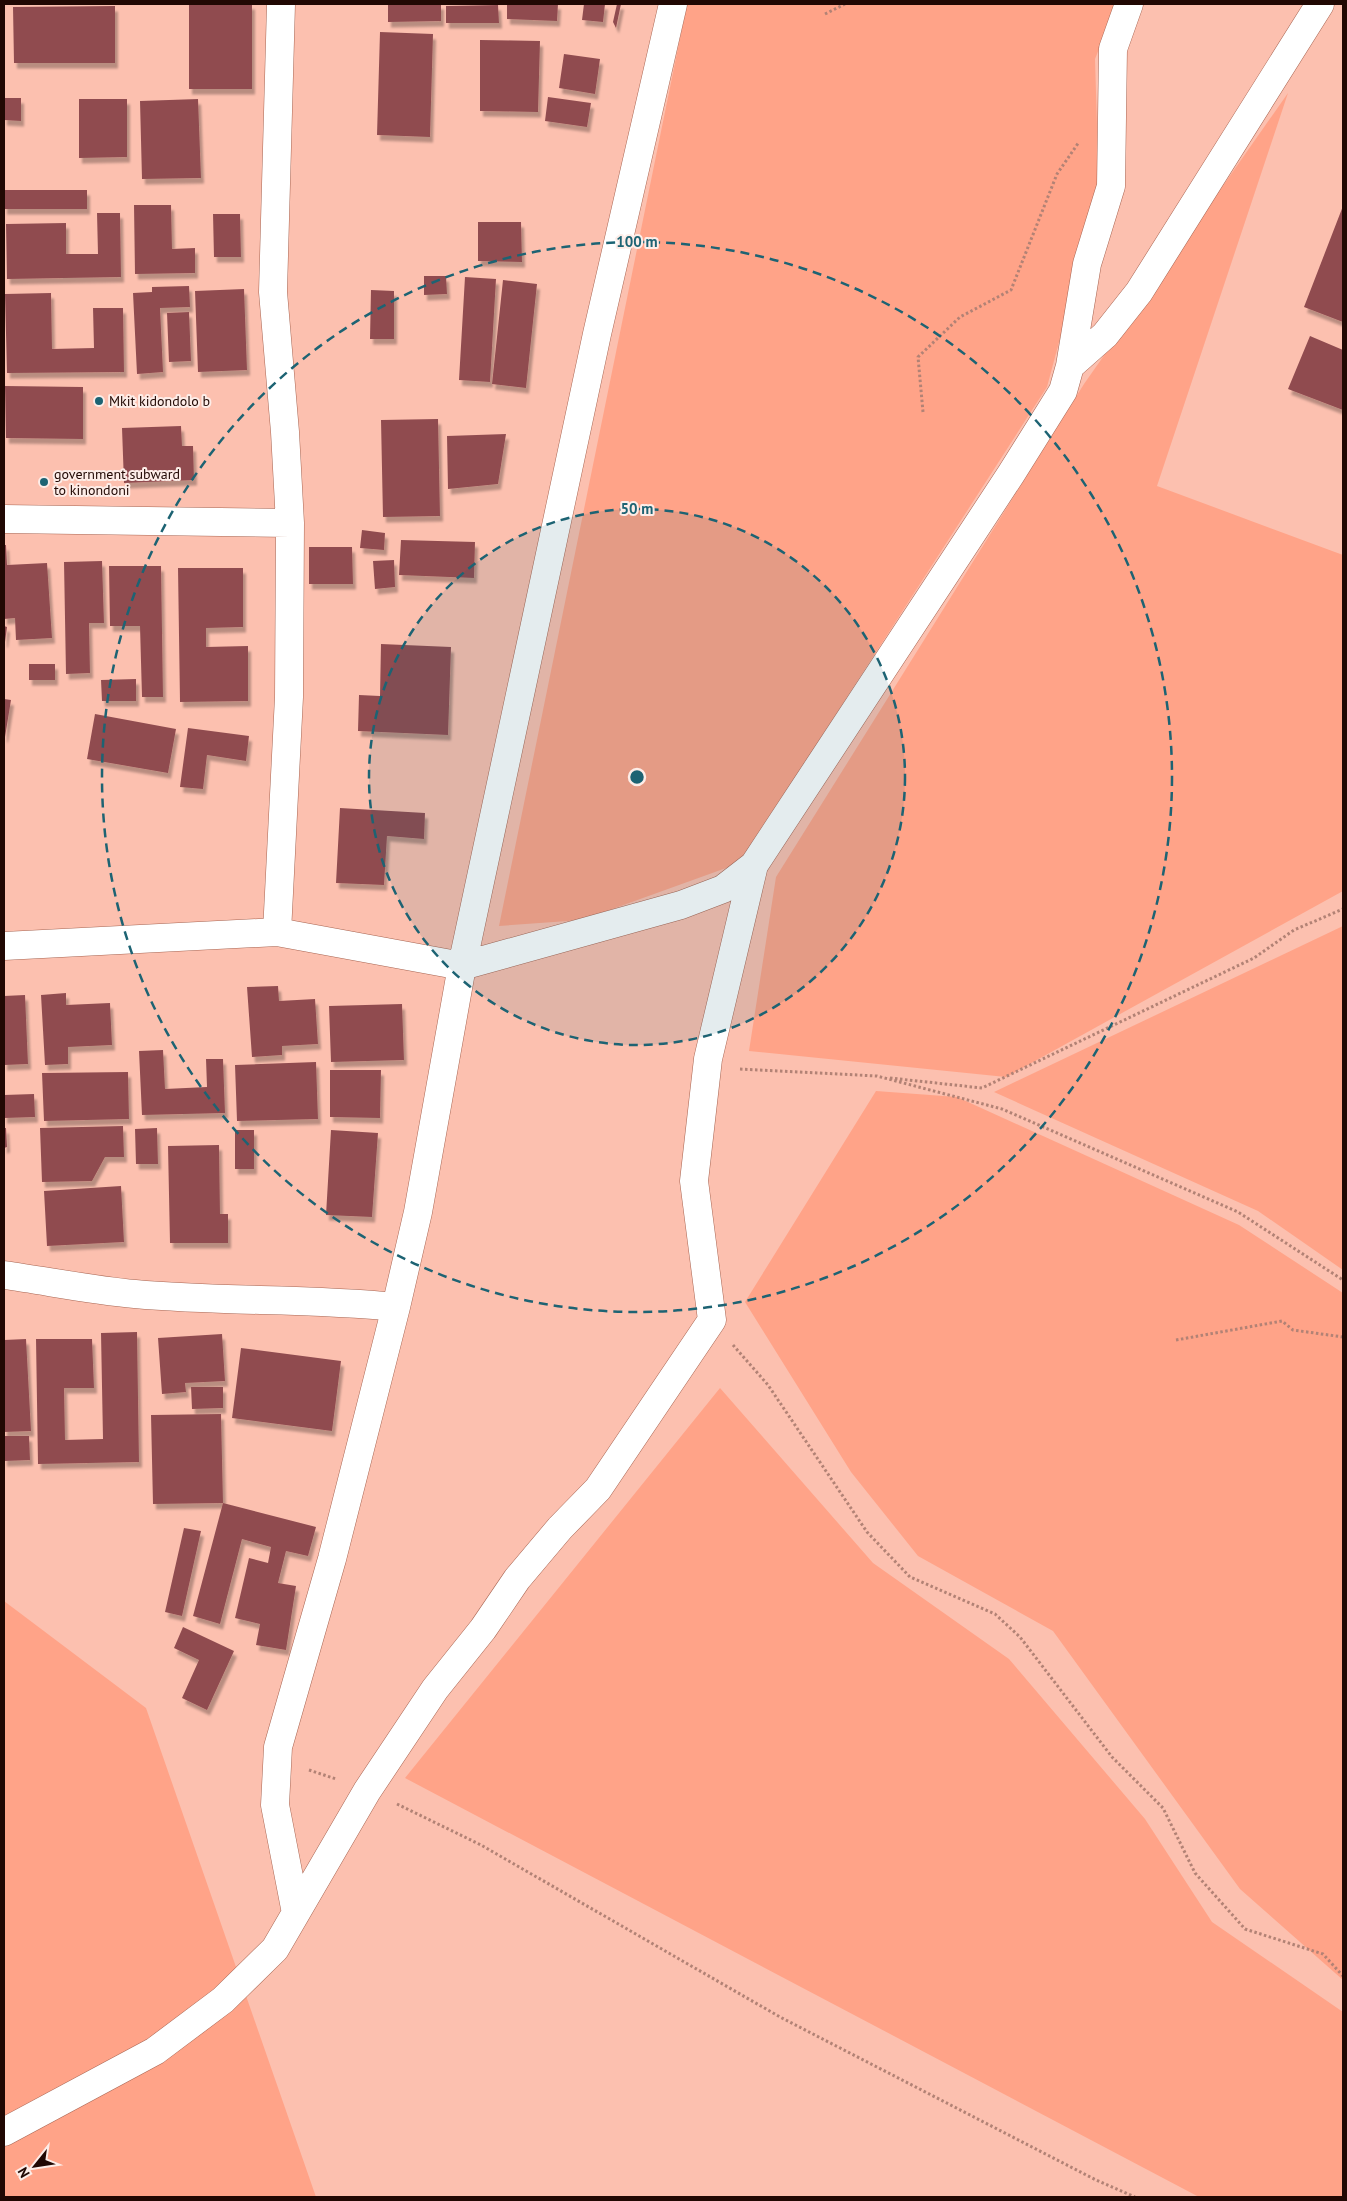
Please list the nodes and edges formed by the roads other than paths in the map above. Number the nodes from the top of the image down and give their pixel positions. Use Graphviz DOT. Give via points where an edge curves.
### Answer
graph roads {
  1 [pos="281,4"];
  2 [pos="673,4"];
  3 [pos="1128,4"];
  4 [pos="1320,4"];
  5 [pos="1070,366"];
  6 [pos="4,520"];
  7 [pos="290,524"];
  8 [pos="754,865"];
  9 [pos="277,932"];
  10 [pos="4,946"];
  11 [pos="462,966"];
  12 [pos="4,1275"];
  13 [pos="396,1307"];
  14 [pos="296,1913"];
  15 [pos="4,2132"];
  1 -- 7 [label="street" via="273,292"];
  2 -- 11 [label="street" via="597,334"];
  3 -- 5 [label="street" via="1113,49 1111,186 1087,264"];
  4 -- 5 [label="street" via="1139,292 1105,335"];
  5 -- 8 [label="street" via="1063,391 1016,466"];
  6 -- 7 [label="street"];
  7 -- 9 [label="street" via="289,697"];
  8 -- 11 [label="street" via="723,889 681,905"];
  8 -- 14 [label="street" via="707,1067 694,1180 712,1320 598,1489 517,1579 483,1629 435,1689 367,1791"];
  9 -- 10 [label="street"];
  9 -- 11 [label="street"];
  11 -- 13 [label="street" via="418,1212"];
  12 -- 13 [label="street" via="135,1294 337,1301"];
  13 -- 14 [label="street" via="332,1559 278,1747 275,1804"];
  14 -- 15 [label="street" via="275,1949 223,2000 155,2050"];
}
